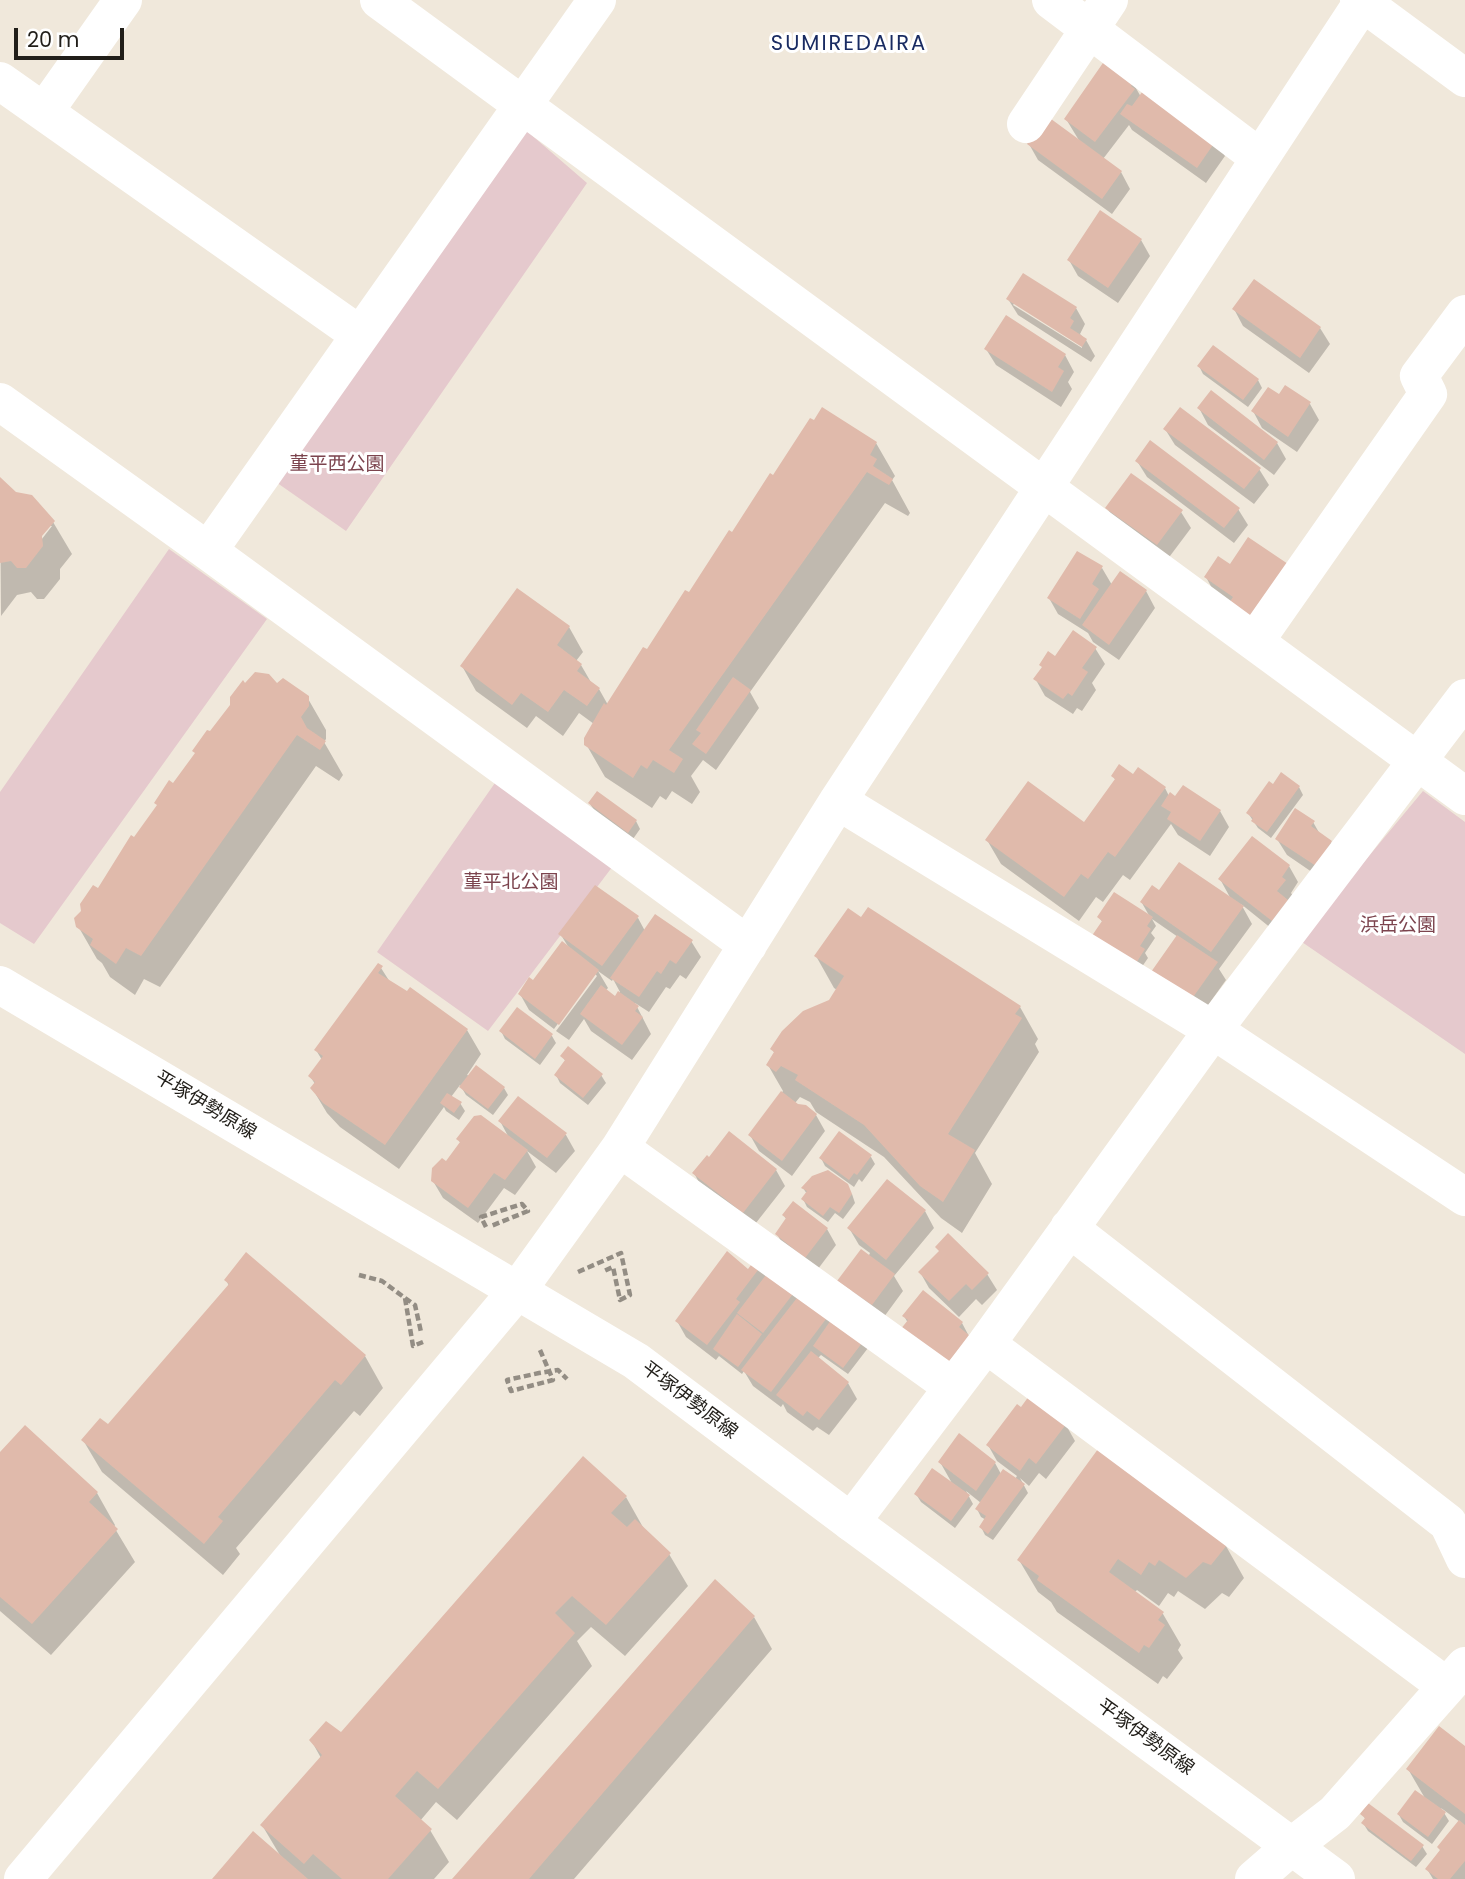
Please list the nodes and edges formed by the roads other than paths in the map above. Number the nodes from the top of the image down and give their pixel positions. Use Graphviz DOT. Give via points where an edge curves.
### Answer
graph roads {
  1 [pos="123,0"];
  2 [pos="379,0"];
  3 [pos="597,0"];
  4 [pos="1051,0"];
  5 [pos="1362,1"];
  6 [pos="1099,14"];
  7 [pos="1465,78"];
  8 [pos="0,81"];
  9 [pos="523,104"];
  10 [pos="44,112"];
  11 [pos="1026,124"];
  12 [pos="1260,158"];
  13 [pos="1465,314"];
  14 [pos="360,335"];
  15 [pos="0,402"];
  16 [pos="1044,487"];
  17 [pos="208,551"];
  18 [pos="1255,642"];
  19 [pos="1465,698"];
  20 [pos="1417,761"];
  21 [pos="1465,796"];
  22 [pos="838,801"];
  23 [pos="748,945"];
  24 [pos="0,985"];
  25 [pos="1213,1030"];
  26 [pos="620,1148"];
  27 [pos="1465,1197"];
  28 [pos="1069,1228"];
  29 [pos="517,1291"];
  30 [pos="986,1344"];
  31 [pos="953,1387"];
  32 [pos="851,1522"];
  33 [pos="1465,1559"];
  34 [pos="1454,1690"];
  35 [pos="1292,1846"];
  36 [pos="23,1879"];
  37 [pos="1254,1879"];
  38 [pos="1336,1879"];
  1 -- 10 [label="street"];
  2 -- 9 [label="street"];
  3 -- 9 [label="street"];
  4 -- 6 [label="street"];
  5 -- 7 [label="street"];
  5 -- 12 [label="street"];
  6 -- 11 [label="street"];
  6 -- 12 [label="street"];
  8 -- 10 [label="street"];
  9 -- 14 [label="street"];
  9 -- 16 [label="street"];
  10 -- 14 [label="street"];
  12 -- 16 [label="street"];
  13 -- 18 [label="street" via="1419,376 1428,394"];
  14 -- 17 [label="street"];
  15 -- 17 [label="street"];
  16 -- 18 [label="street"];
  16 -- 22 [label="street"];
  17 -- 23 [label="street"];
  18 -- 20 [label="street"];
  19 -- 20 [label="street"];
  20 -- 21 [label="street"];
  20 -- 25 [label="street"];
  22 -- 23 [label="street"];
  22 -- 25 [label="street"];
  23 -- 26 [label="street"];
  24 -- 29 [label="street, 平塚伊勢原線"];
  25 -- 27 [label="street"];
  25 -- 28 [label="street"];
  26 -- 29 [label="street"];
  26 -- 31 [label="street"];
  28 -- 30 [label="street"];
  28 -- 33 [label="street" via="1448,1523"];
  29 -- 32 [label="street, 平塚伊勢原線" via="636,1361"];
  29 -- 36 [label="street"];
  30 -- 31 [label="street"];
  30 -- 34 [label="street"];
  31 -- 32 [label="street"];
  32 -- 35 [label="street, 平塚伊勢原線"];
  34 -- 35 [label="street" via="1335,1813"];
  35 -- 37 [label="street"];
  35 -- 38 [label="street, 平塚伊勢原線"];
}
